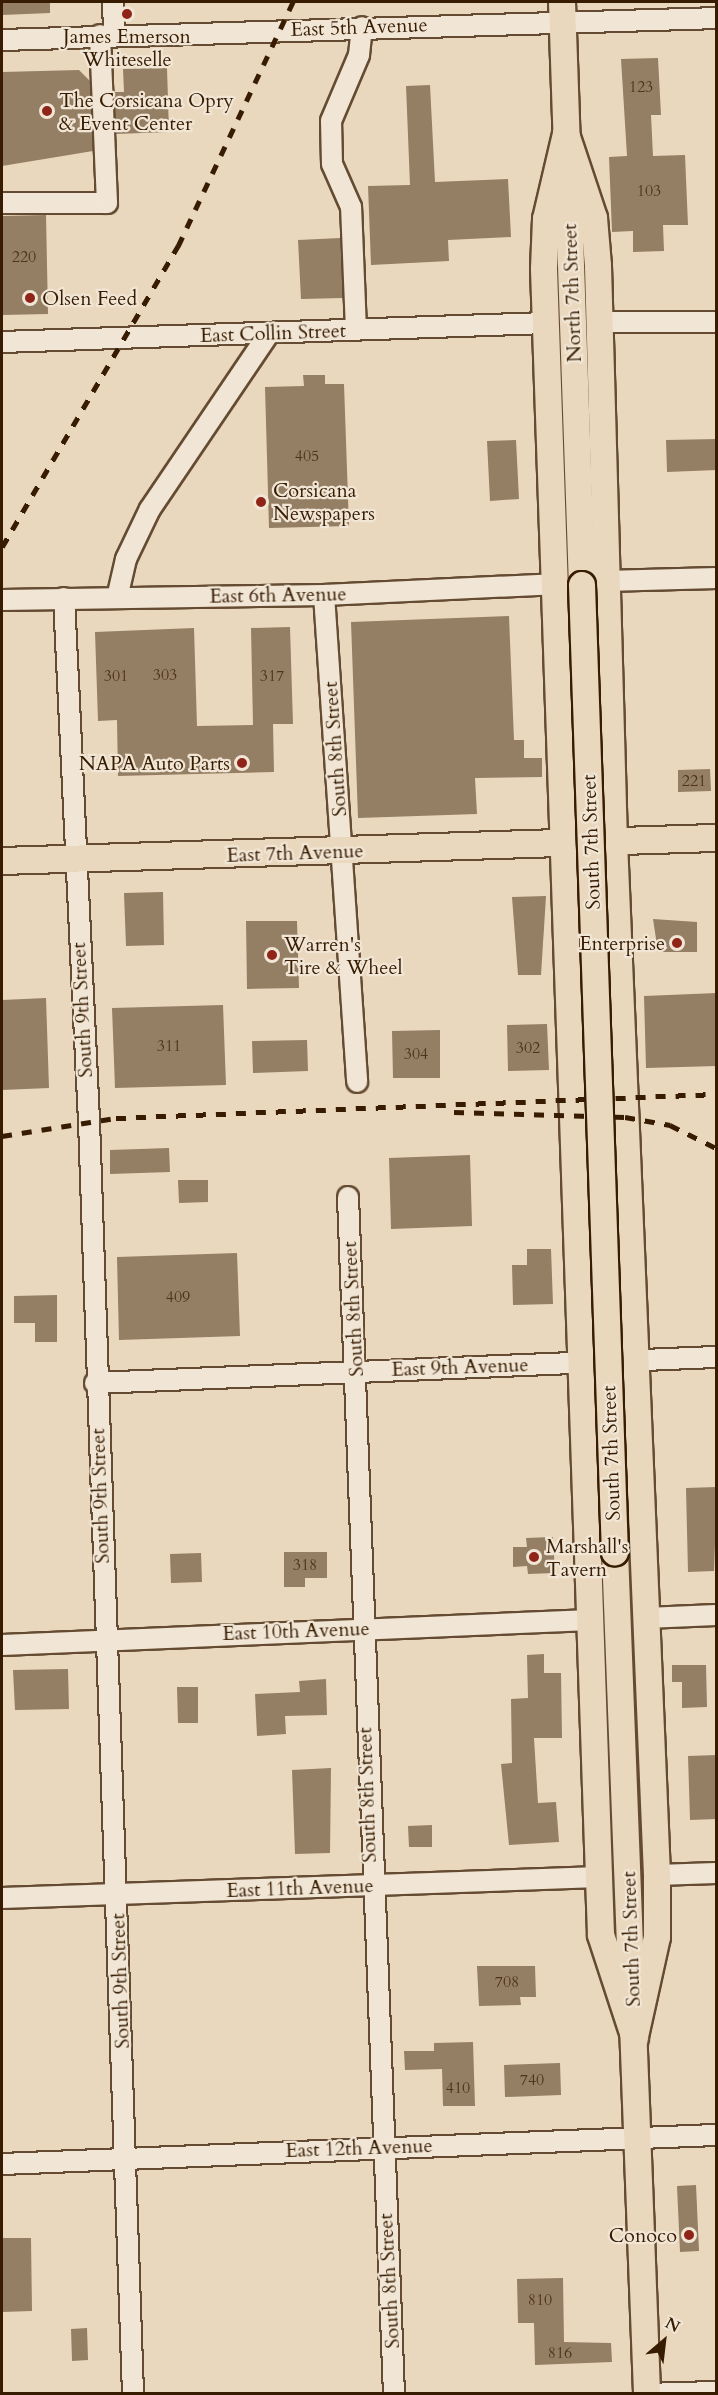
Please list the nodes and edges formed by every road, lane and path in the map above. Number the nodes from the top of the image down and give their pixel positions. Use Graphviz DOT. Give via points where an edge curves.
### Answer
graph roads {
  1 [pos="113,2"];
  2 [pos="563,12"];
  3 [pos="717,18"];
  4 [pos="362,27"];
  5 [pos="107,35"];
  6 [pos="2,40"];
  7 [pos="566,134"];
  8 [pos="2,203"];
  9 [pos="545,322"];
  10 [pos="599,322"];
  11 [pos="717,322"];
  12 [pos="356,330"];
  13 [pos="269,333"];
  14 [pos="2,342"];
  15 [pos="717,578"];
  16 [pos="594,583"];
  17 [pos="554,584"];
  18 [pos="324,595"];
  19 [pos="64,598"];
  20 [pos="117,598"];
  21 [pos="2,600"];
  22 [pos="717,838"];
  23 [pos="614,841"];
  24 [pos="563,843"];
  25 [pos="342,851"];
  26 [pos="73,859"];
  27 [pos="2,861"];
  28 [pos="357,1082"];
  29 [pos="348,1197"];
  30 [pos="717,1358"];
  31 [pos="636,1360"];
  32 [pos="581,1363"];
  33 [pos="356,1371"];
  34 [pos="95,1383"];
  35 [pos="717,1616"];
  36 [pos="646,1618"];
  37 [pos="590,1620"];
  38 [pos="361,1629"];
  39 [pos="106,1639"];
  40 [pos="2,1645"];
  41 [pos="717,1873"];
  42 [pos="657,1875"];
  43 [pos="599,1877"];
  44 [pos="370,1886"];
  45 [pos="118,1893"];
  46 [pos="2,1898"];
  47 [pos="635,2038"];
  48 [pos="717,2135"];
  49 [pos="639,2138"];
  50 [pos="383,2147"];
  51 [pos="125,2158"];
  52 [pos="2,2164"];
  53 [pos="717,2392"];
  54 [pos="133,2394"];
  55 [pos="394,2394"];
  56 [pos="646,2394"];
  1 -- 5 [label="street"];
  2 -- 3 [label="street, East 5th Avenue"];
  2 -- 4 [label="street, East 5th Avenue"];
  2 -- 7 [label="main road, North 7th Street"];
  4 -- 5 [label="street, East 5th Avenue"];
  4 -- 12 [label="street" via="359,55 331,121 332,164 351,207"];
  5 -- 6 [label="street, East 5th Avenue"];
  5 -- 8 [label="street" via="106,203"];
  7 -- 9 [label="main road" via="546,219"];
  7 -- 10 [label="main road" via="594,218"];
  7 -- 16 [label="main road, North 7th Street"];
  9 -- 12 [label="street, East Collin Street"];
  9 -- 17 [label="main road"];
  10 -- 11 [label="street"];
  10 -- 16 [label="main road"];
  12 -- 13 [label="street, East Collin Street"];
  13 -- 14 [label="street, East Collin Street"];
  13 -- 20 [label="street" via="150,509 126,559"];
  15 -- 16 [label="street"];
  16 -- 23 [label="main road"];
  16 -- 47 [label="main road, South 7th Street, bridge" via="615,1552"];
  17 -- 18 [label="street, East 6th Avenue"];
  17 -- 24 [label="main road"];
  18 -- 20 [label="street, East 6th Avenue"];
  18 -- 25 [label="street, South 8th Street"];
  19 -- 20 [label="street, East 6th Avenue"];
  19 -- 21 [label="street, East 6th Avenue"];
  19 -- 26 [label="street, South 9th Street"];
  22 -- 23 [label="main road, East 7th Avenue"];
  23 -- 24 [label="main road, East 7th Avenue"];
  23 -- 31 [label="main road"];
  24 -- 25 [label="main road, East 7th Avenue"];
  24 -- 32 [label="main road"];
  25 -- 26 [label="main road, East 7th Avenue"];
  25 -- 28 [label="street, South 8th Street"];
  26 -- 27 [label="main road, East 7th Avenue"];
  26 -- 34 [label="street, South 9th Street" via="89,1121"];
  29 -- 33 [label="street, South 8th Street"];
  30 -- 31 [label="street, East 9th Avenue"];
  31 -- 32 [label="street, East 9th Avenue"];
  31 -- 36 [label="main road"];
  32 -- 33 [label="street, East 9th Avenue"];
  32 -- 37 [label="main road"];
  33 -- 34 [label="street, East 9th Avenue"];
  33 -- 38 [label="street, South 8th Street"];
  34 -- 39 [label="street, South 9th Street"];
  35 -- 36 [label="street"];
  36 -- 42 [label="main road"];
  37 -- 38 [label="street, East 10th Avenue"];
  37 -- 43 [label="main road"];
  38 -- 39 [label="street, East 10th Avenue"];
  38 -- 44 [label="street, South 8th Street"];
  39 -- 40 [label="street, East 10th Avenue"];
  39 -- 45 [label="street, South 9th Street"];
  41 -- 42 [label="street"];
  42 -- 47 [label="main road" via="657,1936"];
  43 -- 44 [label="street, East 11th Avenue"];
  43 -- 47 [label="main road" via="601,1935"];
  44 -- 45 [label="street, East 11th Avenue"];
  44 -- 50 [label="street, South 8th Street"];
  45 -- 46 [label="street, East 11th Avenue"];
  45 -- 51 [label="street, South 9th Street"];
  47 -- 49 [label="main road, South 7th Street"];
  48 -- 49 [label="street, East 12th Avenue"];
  49 -- 50 [label="street, East 12th Avenue"];
  49 -- 56 [label="main road, South 7th Street"];
  50 -- 51 [label="street, East 12th Avenue"];
  50 -- 55 [label="street, South 8th Street"];
  51 -- 52 [label="street, East 12th Avenue"];
  51 -- 54 [label="street, South 9th Street"];
  53 -- 56 [label="street"];
}
